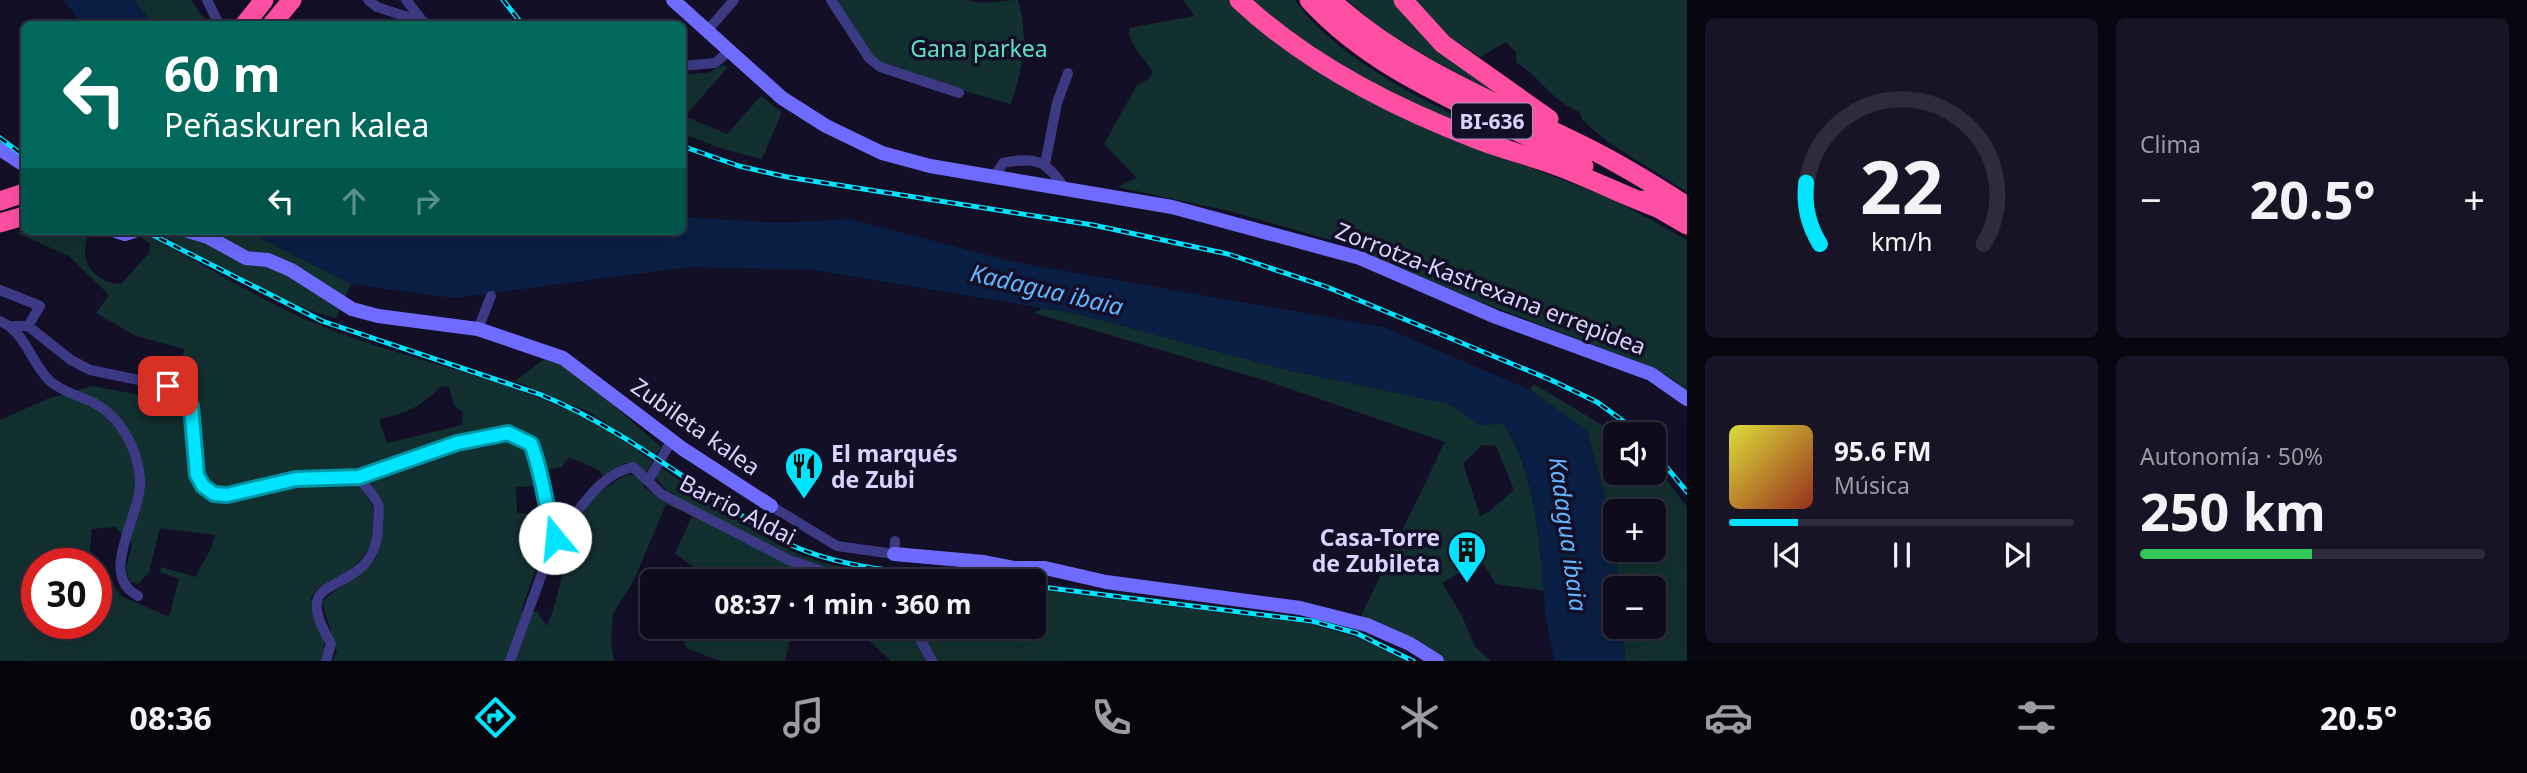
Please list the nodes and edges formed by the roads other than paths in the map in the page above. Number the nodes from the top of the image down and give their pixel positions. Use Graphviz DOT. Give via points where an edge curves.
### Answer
graph roads {
  1 [pos="264,0"];
  2 [pos="292,0"];
  3 [pos="368,0"];
  4 [pos="405,0"];
  5 [pos="673,0"];
  6 [pos="734,0"];
  7 [pos="831,0"];
  8 [pos="1240,0"];
  9 [pos="1308,0"];
  10 [pos="1331,0"];
  11 [pos="1403,0"];
  12 [pos="211,2"];
  13 [pos="218,21"];
  14 [pos="247,21"];
  15 [pos="274,21"];
  16 [pos="421,21"];
  17 [pos="425,21"];
  18 [pos="707,31"];
  19 [pos="729,51"];
  20 [pos="686,66"];
  21 [pos="1068,73"];
  22 [pos="959,93"];
  23 [pos="1583,145"];
  24 [pos="0,149"];
  25 [pos="21,163"];
  26 [pos="1045,164"];
  27 [pos="994,177"];
  28 [pos="1066,190"];
  29 [pos="21,194"];
  30 [pos="0,201"];
  31 [pos="1687,206"];
  32 [pos="1655,207"];
  33 [pos="21,217"];
  34 [pos="0,223"];
  35 [pos="1687,225"];
  36 [pos="201,235"];
  37 [pos="0,290"];
  38 [pos="491,296"];
  39 [pos="0,321"];
  40 [pos="12,326"];
  41 [pos="28,326"];
  42 [pos="478,329"];
  43 [pos="1687,399"];
  44 [pos="672,440"];
  45 [pos="359,477"];
  46 [pos="648,481"];
  47 [pos="772,506"];
  48 [pos="555,538"];
  49 [pos="894,548"];
  50 [pos="815,569"];
  51 [pos="138,596"];
  52 [pos="920,639"];
  53 [pos="326,661"];
  54 [pos="510,661"];
  55 [pos="932,661"];
  56 [pos="1437,661"];
  1 -- 14 [label="highway"];
  2 -- 15 [label="highway"];
  3 -- 16 [label="street"];
  4 -- 17 [label="street"];
  5 -- 18 [label="street, Zorrotza-Kastrexana errepidea"];
  6 -- 18 [label="street"];
  7 -- 22 [label="street" via="869,58 880,67"];
  8 -- 32 [label="highway" via="1286,39 1400,106"];
  9 -- 32 [label="highway, BI-636" via="1347,37 1412,80 1560,152"];
  10 -- 23 [label="highway, BI-636" via="1400,54"];
  11 -- 23 [label="highway" via="1443,44"];
  12 -- 13 [label="street"];
  18 -- 19 [label="street, Zorrotza-Kastrexana errepidea"];
  19 -- 20 [label="street" via="715,63"];
  19 -- 27 [label="street, Zorrotza-Kastrexana errepidea" via="782,98 854,140 918,163"];
  21 -- 26 [label="street"];
  23 -- 31 [label="highway, BI-636"];
  24 -- 25 [label="street"];
  26 -- 27 [label="street" via="1024,159 1003,163"];
  26 -- 28 [label="street"];
  27 -- 28 [label="street, Zorrotza-Kastrexana errepidea"];
  28 -- 43 [label="street, Zorrotza-Kastrexana errepidea" via="1171,207 1360,258 1496,317 1651,374"];
  29 -- 30 [label="highway"];
  32 -- 35 [label="highway, BI-636"];
  33 -- 34 [label="highway"];
  36 -- 42 [label="street, Zubileta kalea" via="246,258 268,260 290,270 352,309"];
  37 -- 41 [label="street" via="40,306"];
  38 -- 42 [label="street"];
  39 -- 40 [label="street"];
  40 -- 41 [label="street"];
  40 -- 51 [label="street" via="51,382 107,411 126,433 140,478 140,496 122,550 120,575 123,584"];
  41 -- 45 [label="street" via="90,370 168,386 182,395 191,406 197,475 214,494 296,479"];
  42 -- 44 [label="street, Zubileta kalea" via="573,363"];
  44 -- 46 [label="street, Barrio Aldai"];
  44 -- 47 [label="street, Zubileta kalea"];
  45 -- 48 [label="street" via="457,443 508,433 531,444"];
  45 -- 53 [label="street" via="378,505 376,549 354,576 321,595 317,603 331,644"];
  46 -- 48 [label="street" via="633,467 622,470 592,491"];
  46 -- 50 [label="street, Barrio Aldai" via="661,494"];
  47 -- 49 [label="street, Zubileta kalea" via="837,546"];
  48 -- 54 [label="street"];
  49 -- 56 [label="street, Zubileta kalea" via="1300,608 1367,625"];
  52 -- 55 [label="street"];
}
